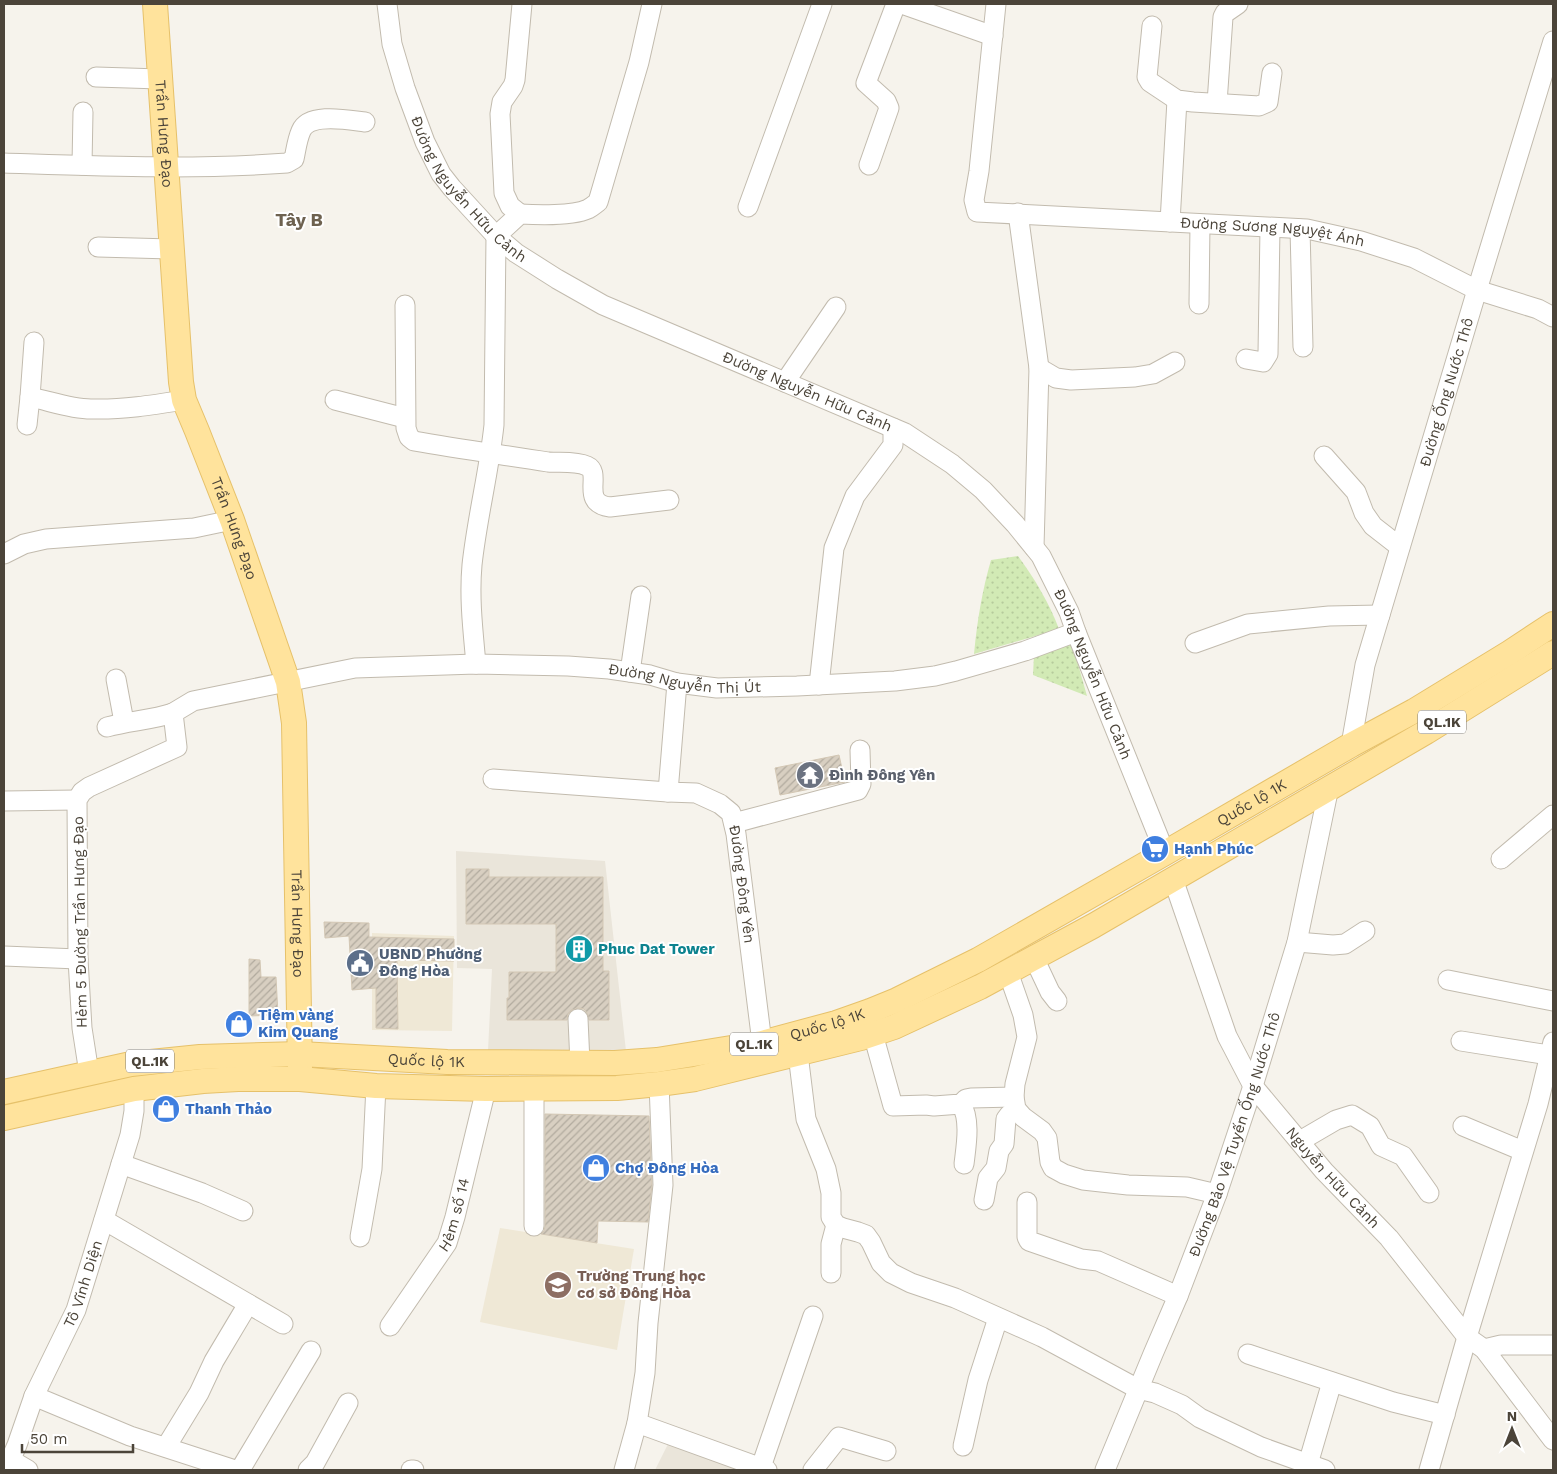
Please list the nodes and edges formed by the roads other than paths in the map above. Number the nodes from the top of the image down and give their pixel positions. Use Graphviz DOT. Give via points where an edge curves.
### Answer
graph roads {
  1 [pos="156,4"];
  2 [pos="387,4"];
  3 [pos="522,4"];
  4 [pos="652,4"];
  5 [pos="822,4"];
  6 [pos="905,4"];
  7 [pos="996,4"];
  8 [pos="1238,4"];
  9 [pos="1152,26"];
  10 [pos="993,36"];
  11 [pos="1553,41"];
  12 [pos="1272,73"];
  13 [pos="96,77"];
  14 [pos="160,79"];
  15 [pos="1177,100"];
  16 [pos="1217,103"];
  17 [pos="83,112"];
  18 [pos="365,122"];
  19 [pos="4,163"];
  20 [pos="82,165"];
  21 [pos="869,166"];
  22 [pos="167,168"];
  23 [pos="748,207"];
  24 [pos="1018,213"];
  25 [pos="520,214"];
  26 [pos="1170,222"];
  27 [pos="1200,224"];
  28 [pos="1270,228"];
  29 [pos="1300,229"];
  30 [pos="496,236"];
  31 [pos="98,247"];
  32 [pos="171,249"];
  33 [pos="1476,290"];
  34 [pos="1199,304"];
  35 [pos="405,305"];
  36 [pos="836,307"];
  37 [pos="1553,317"];
  38 [pos="34,342"];
  39 [pos="1303,347"];
  40 [pos="1246,359"];
  41 [pos="1175,362"];
  42 [pos="1039,368"];
  43 [pos="785,382"];
  44 [pos="30,397"];
  45 [pos="184,400"];
  46 [pos="335,400"];
  47 [pos="405,418"];
  48 [pos="26,425"];
  49 [pos="893,428"];
  50 [pos="491,454"];
  51 [pos="1324,456"];
  52 [pos="670,500"];
  53 [pos="232,520"];
  54 [pos="1400,547"];
  55 [pos="1034,548"];
  56 [pos="4,554"];
  57 [pos="641,596"];
  58 [pos="1380,615"];
  59 [pos="1553,624"];
  60 [pos="1076,632"];
  61 [pos="1195,644"];
  62 [pos="1553,653"];
  63 [pos="476,664"];
  64 [pos="630,672"];
  65 [pos="116,679"];
  66 [pos="288,682"];
  67 [pos="677,683"];
  68 [pos="819,685"];
  69 [pos="173,713"];
  70 [pos="1351,745"];
  71 [pos="860,750"];
  72 [pos="493,779"];
  73 [pos="1329,787"];
  74 [pos="668,792"];
  75 [pos="78,800"];
  76 [pos="4,801"];
  77 [pos="1553,815"];
  78 [pos="734,823"];
  79 [pos="1165,854"];
  80 [pos="1501,859"];
  81 [pos="1173,879"];
  82 [pos="1365,932"];
  83 [pos="1297,942"];
  84 [pos="4,956"];
  85 [pos="1034,958"];
  86 [pos="78,959"];
  87 [pos="1008,972"];
  88 [pos="1448,980"];
  89 [pos="1057,1001"];
  90 [pos="1553,1001"];
  91 [pos="578,1019"];
  92 [pos="873,1034"];
  93 [pos="1461,1040"];
  94 [pos="762,1043"];
  95 [pos="1551,1048"];
  96 [pos="300,1054"];
  97 [pos="798,1054"];
  98 [pos="657,1060"];
  99 [pos="580,1063"];
  100 [pos="131,1064"];
  101 [pos="89,1073"];
  102 [pos="300,1079"];
  103 [pos="659,1084"];
  104 [pos="376,1086"];
  105 [pos="1253,1086"];
  106 [pos="134,1089"];
  107 [pos="486,1089"];
  108 [pos="534,1089"];
  109 [pos="4,1092"];
  110 [pos="1015,1103"];
  111 [pos="961,1104"];
  112 [pos="1545,1106"];
  113 [pos="4,1118"];
  114 [pos="1463,1126"];
  115 [pos="1300,1142"];
  116 [pos="1523,1151"];
  117 [pos="121,1164"];
  118 [pos="964,1164"];
  119 [pos="1429,1193"];
  120 [pos="1217,1194"];
  121 [pos="984,1200"];
  122 [pos="1027,1202"];
  123 [pos="243,1211"];
  124 [pos="104,1220"];
  125 [pos="836,1225"];
  126 [pos="534,1226"];
  127 [pos="360,1237"];
  128 [pos="831,1273"];
  129 [pos="1178,1296"];
  130 [pos="248,1304"];
  131 [pos="813,1316"];
  132 [pos="998,1318"];
  133 [pos="283,1324"];
  134 [pos="390,1326"];
  135 [pos="1466,1337"];
  136 [pos="1553,1345"];
  137 [pos="1484,1350"];
  138 [pos="311,1351"];
  139 [pos="1248,1354"];
  140 [pos="1332,1382"];
  141 [pos="1138,1389"];
  142 [pos="34,1396"];
  143 [pos="348,1403"];
  144 [pos="1445,1415"];
  145 [pos="636,1422"];
  146 [pos="1553,1440"];
  147 [pos="963,1446"];
  148 [pos="166,1448"];
  149 [pos="886,1451"];
  150 [pos="8,1465"];
  151 [pos="1316,1467"];
  152 [pos="764,1469"];
  153 [pos="28,1470"];
  154 [pos="235,1470"];
  155 [pos="240,1470"];
  156 [pos="308,1470"];
  157 [pos="624,1470"];
  158 [pos="813,1470"];
  159 [pos="1105,1470"];
  160 [pos="1428,1470"];
  1 -- 14 [label="main road, Trần Hưng Đạo"];
  2 -- 30 [label="street, Đường Nguyễn Hữu Cảnh" via="392,44 425,142 441,174"];
  3 -- 25 [label="street" via="515,80 502,102 500,114 504,193 510,206"];
  4 -- 25 [label="street" via="639,62 598,202 579,212"];
  5 -- 23 [label="street"];
  6 -- 10 [label="street"];
  6 -- 21 [label="street" via="866,83 886,101 889,108"];
  7 -- 10 [label="street"];
  8 -- 16 [label="street" via="1223,17"];
  9 -- 15 [label="street" via="1147,77"];
  10 -- 24 [label="street, Đường Sương Nguyệt Ánh" via="980,171 974,200 976,212"];
  11 -- 33 [label="street, Đường Ống Nước Thô"];
  12 -- 16 [label="street" via="1268,102 1259,106"];
  13 -- 14 [label="street"];
  14 -- 22 [label="main road, Trần Hưng Đạo"];
  15 -- 16 [label="street"];
  15 -- 26 [label="street"];
  17 -- 20 [label="street"];
  18 -- 22 [label="street" via="318,119 309,122 301,130 294,159 287,164"];
  19 -- 20 [label="street"];
  20 -- 22 [label="street"];
  22 -- 32 [label="main road, Trần Hưng Đạo"];
  24 -- 26 [label="street, Đường Sương Nguyệt Ánh"];
  24 -- 42 [label="street"];
  25 -- 30 [label="street"];
  26 -- 27 [label="street, Đường Sương Nguyệt Ánh"];
  27 -- 28 [label="street, Đường Sương Nguyệt Ánh"];
  27 -- 34 [label="street"];
  28 -- 29 [label="street, Đường Sương Nguyệt Ánh"];
  28 -- 40 [label="street" via="1268,354 1263,362"];
  29 -- 33 [label="street, Đường Sương Nguyệt Ánh" via="1361,241 1414,258"];
  29 -- 39 [label="street"];
  30 -- 43 [label="street, Đường Nguyễn Hữu Cảnh" via="516,253 603,305"];
  30 -- 50 [label="street"];
  31 -- 32 [label="street"];
  32 -- 45 [label="main road, Trần Hưng Đạo"];
  33 -- 37 [label="street, Đường Sương Nguyệt Ánh" via="1538,309"];
  33 -- 54 [label="street, Đường Ống Nước Thô"];
  35 -- 47 [label="street"];
  36 -- 43 [label="street"];
  38 -- 44 [label="street"];
  41 -- 42 [label="street" via="1153,374 1071,380 1056,378"];
  42 -- 55 [label="street"];
  43 -- 49 [label="street, Đường Nguyễn Hữu Cảnh"];
  44 -- 45 [label="street" via="90,410"];
  44 -- 48 [label="street"];
  45 -- 53 [label="main road, Trần Hưng Đạo"];
  46 -- 47 [label="street"];
  47 -- 50 [label="street" via="409,437 414,441"];
  49 -- 55 [label="street, Đường Nguyễn Hữu Cảnh" via="952,464 983,490"];
  49 -- 68 [label="street" via="893,445 855,496 834,548"];
  50 -- 52 [label="street" via="585,464 593,471 593,493 601,506"];
  50 -- 63 [label="street" via="472,566"];
  51 -- 54 [label="street" via="1356,492 1373,526"];
  53 -- 56 [label="street" via="194,528 46,539 24,544"];
  53 -- 66 [label="main road, Trần Hưng Đạo"];
  54 -- 58 [label="street, Đường Ống Nước Thô"];
  55 -- 60 [label="street, Đường Nguyễn Hữu Cảnh" via="1070,612"];
  57 -- 64 [label="street"];
  58 -- 61 [label="street" via="1248,624"];
  58 -- 70 [label="street, Đường Ống Nước Thô" via="1362,678"];
  59 -- 70 [label="main road, Quốc lộ 1K / QL.1K" via="1414,711"];
  60 -- 68 [label="street, Đường Nguyễn Thị Út" via="1025,651 942,674 895,681"];
  60 -- 79 [label="street, Đường Nguyễn Hữu Cảnh"];
  62 -- 73 [label="main road, Quốc lộ 1K / QL.1K" via="1426,732"];
  63 -- 64 [label="street, Đường Nguyễn Thị Út" via="568,666"];
  63 -- 66 [label="street, Đường Nguyễn Thị Út" via="355,668"];
  64 -- 67 [label="street, Đường Nguyễn Thị Út"];
  65 -- 69 [label="street" via="115,725"];
  66 -- 69 [label="street" via="193,701"];
  66 -- 96 [label="main road, Trần Hưng Đạo" via="294,723"];
  67 -- 68 [label="street, Đường Nguyễn Thị Út" via="717,688"];
  67 -- 74 [label="street"];
  69 -- 75 [label="street, Hẻm 5 Đường Trần Hưng Đạo" via="178,747 89,787"];
  70 -- 79 [label="main road, Quốc lộ 1K / QL.1K"];
  71 -- 78 [label="street" via="861,784 858,790"];
  72 -- 74 [label="street, Đường Đông Yên"];
  73 -- 81 [label="main road, Quốc lộ 1K"];
  73 -- 83 [label="street, Đường Bảo Vệ Tuyến Ống Nước Thô"];
  74 -- 78 [label="street, Đường Đông Yên" via="696,792 720,804 731,813"];
  75 -- 76 [label="street"];
  75 -- 86 [label="street, Hẻm 5 Đường Trần Hưng Đạo"];
  77 -- 80 [label="street"];
  78 -- 94 [label="street, Đường Đông Yên"];
  79 -- 94 [label="main road, Quốc lộ 1K / QL.1K" via="978,960 905,996 836,1023"];
  81 -- 85 [label="main road, Quốc lộ 1K / QL.1K"];
  81 -- 105 [label="street, Nguyễn Hữu Cảnh" via="1227,1036"];
  82 -- 83 [label="street" via="1345,944"];
  83 -- 105 [label="street, Đường Bảo Vệ Tuyến Ống Nước Thô"];
  84 -- 86 [label="street"];
  85 -- 87 [label="main road, Quốc lộ 1K / QL.1K"];
  85 -- 89 [label="street"];
  86 -- 101 [label="street, Hẻm 5 Đường Trần Hưng Đạo" via="82,1028"];
  87 -- 92 [label="main road, Quốc lộ 1K / QL.1K"];
  87 -- 110 [label="street" via="1027,1037 1018,1070"];
  88 -- 90 [label="street"];
  91 -- 99 [label="street"];
  92 -- 97 [label="main road, Quốc lộ 1K / QL.1K"];
  92 -- 111 [label="street" via="893,1106"];
  93 -- 95 [label="street"];
  94 -- 98 [label="main road, Quốc lộ 1K / QL.1K"];
  95 -- 112 [label="street"];
  96 -- 99 [label="main road, Quốc lộ 1K / QL.1K" via="446,1062"];
  96 -- 100 [label="main road, Quốc lộ 1K / QL.1K" via="200,1057"];
  96 -- 102 [label="main road, Trần Hưng Đạo"];
  97 -- 103 [label="main road, Quốc lộ 1K / QL.1K"];
  97 -- 125 [label="street" via="806,1119 826,1169 831,1218"];
  98 -- 99 [label="main road, Quốc lộ 1K / QL.1K"];
  98 -- 103 [label="main road"];
  100 -- 101 [label="main road, Quốc lộ 1K / QL.1K"];
  100 -- 106 [label="main road"];
  101 -- 109 [label="main road, Quốc lộ 1K / QL.1K"];
  102 -- 104 [label="main road, Quốc lộ 1K / QL.1K"];
  102 -- 106 [label="main road, Quốc lộ 1K / QL.1K" via="238,1078"];
  103 -- 108 [label="main road, Quốc lộ 1K / QL.1K"];
  103 -- 145 [label="street" via="663,1185 645,1373"];
  104 -- 107 [label="main road, Quốc lộ 1K / QL.1K"];
  104 -- 127 [label="street" via="372,1169"];
  105 -- 115 [label="street, Nguyễn Hữu Cảnh"];
  105 -- 120 [label="street, Đường Bảo Vệ Tuyến Ống Nước Thô"];
  106 -- 113 [label="main road, Quốc lộ 1K / QL.1K"];
  106 -- 117 [label="street, Tô Vĩnh Diện" via="130,1135"];
  107 -- 108 [label="main road, Quốc lộ 1K / QL.1K"];
  107 -- 134 [label="street, Hẻm số 14" via="447,1243"];
  108 -- 126 [label="street"];
  110 -- 111 [label="street" via="971,1098"];
  110 -- 120 [label="street" via="1023,1117 1047,1138 1050,1162 1053,1168 1064,1174 1083,1180 1187,1187"];
  110 -- 121 [label="street" via="1006,1119 1004,1144 996,1168 988,1178"];
  111 -- 118 [label="street" via="966,1122"];
  112 -- 116 [label="street"];
  114 -- 116 [label="street"];
  115 -- 119 [label="street" via="1336,1120 1352,1115 1370,1126 1381,1146 1403,1156"];
  115 -- 135 [label="street, Nguyễn Hữu Cảnh" via="1390,1238"];
  116 -- 135 [label="street"];
  117 -- 123 [label="street"];
  117 -- 124 [label="street, Tô Vĩnh Diện"];
  120 -- 129 [label="street, Đường Bảo Vệ Tuyến Ống Nước Thô"];
  122 -- 129 [label="street" via="1029,1241 1081,1259 1098,1261"];
  124 -- 130 [label="street"];
  124 -- 142 [label="street, Tô Vĩnh Diện" via="76,1310"];
  125 -- 128 [label="street" via="831,1244"];
  125 -- 132 [label="street" via="866,1236 881,1263 891,1273"];
  129 -- 141 [label="street, Đường Bảo Vệ Tuyến Ống Nước Thô"];
  130 -- 133 [label="street"];
  130 -- 148 [label="street"];
  131 -- 152 [label="street"];
  132 -- 141 [label="street" via="1042,1337"];
  132 -- 147 [label="street" via="978,1380"];
  135 -- 137 [label="street, Nguyễn Hữu Cảnh"];
  135 -- 144 [label="street"];
  136 -- 137 [label="street" via="1501,1345"];
  137 -- 146 [label="street, Nguyễn Hữu Cảnh"];
  138 -- 155 [label="street"];
  139 -- 140 [label="street"];
  140 -- 144 [label="street"];
  140 -- 151 [label="street"];
  141 -- 151 [label="street" via="1182,1405 1200,1418 1261,1447"];
  141 -- 159 [label="street, Đường Bảo Vệ Tuyến Ống Nước Thô"];
  142 -- 148 [label="street"];
  142 -- 150 [label="street, Tô Vĩnh Diện"];
  143 -- 156 [label="street"];
  144 -- 160 [label="street"];
  145 -- 152 [label="street"];
  145 -- 157 [label="street"];
  148 -- 154 [label="street"];
  149 -- 158 [label="street" via="839,1437"];
  150 -- 153 [label="street"];
}
